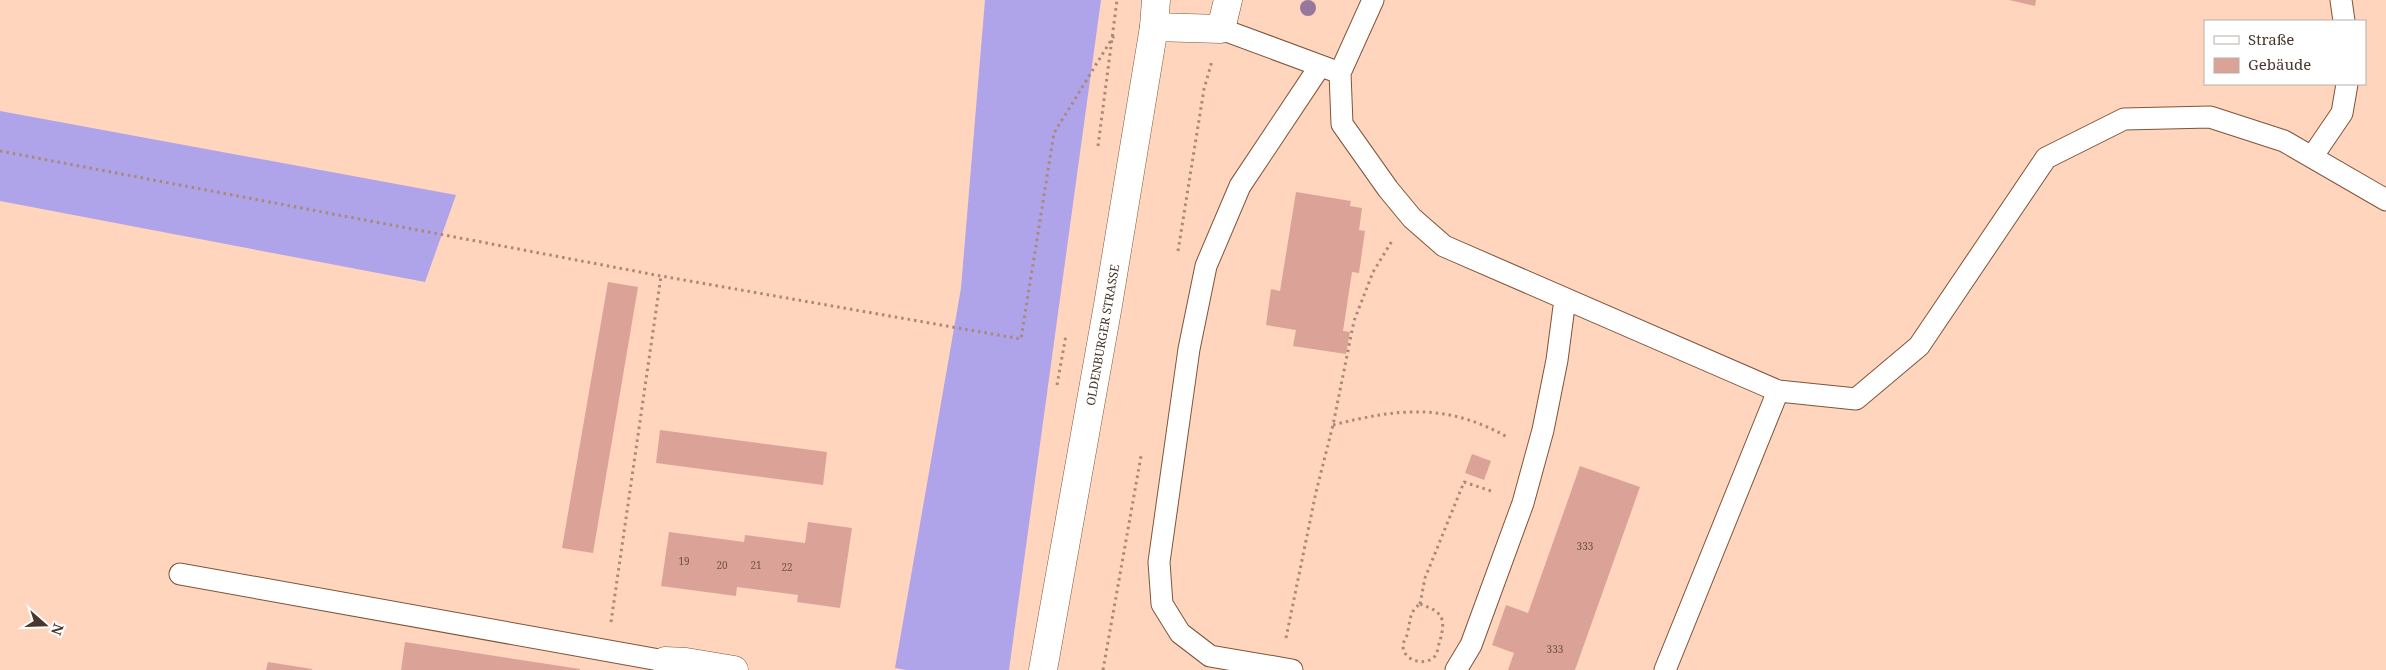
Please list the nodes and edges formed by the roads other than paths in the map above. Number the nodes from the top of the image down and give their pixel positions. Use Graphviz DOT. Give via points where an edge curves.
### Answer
graph roads {
  1 [pos="1156,0"];
  2 [pos="1228,0"];
  3 [pos="1374,0"];
  4 [pos="2341,0"];
  5 [pos="2344,20"];
  6 [pos="1154,27"];
  7 [pos="1221,30"];
  8 [pos="1330,70"];
  9 [pos="2347,85"];
  10 [pos="2312,158"];
  11 [pos="2386,200"];
  12 [pos="1565,299"];
  13 [pos="1778,392"];
  14 [pos="180,574"];
  15 [pos="665,661"];
  16 [pos="1286,669"];
  17 [pos="734,670"];
  18 [pos="1043,670"];
  19 [pos="1456,670"];
  20 [pos="1665,670"];
  1 -- 6 [label="main road, OLDENBURGER STRASSE"];
  2 -- 7 [label="main road"];
  3 -- 8 [label="lane"];
  4 -- 5 [label="lane"];
  6 -- 7 [label="main road"];
  6 -- 18 [label="main road, OLDENBURGER STRASSE" via="1103,338"];
  7 -- 8 [label="lane"];
  8 -- 12 [label="lane" via="1342,124 1412,218 1444,246"];
  8 -- 16 [label="lane" via="1240,186 1206,266 1189,349 1159,562 1162,604 1180,633 1210,656"];
  9 -- 10 [label="lane" via="2342,113"];
  10 -- 11 [label="lane"];
  10 -- 13 [label="lane" via="2284,141 2210,117 2124,119 2046,158 1918,346 1856,399"];
  12 -- 13 [label="lane"];
  12 -- 19 [label="lane" via="1557,360 1523,502 1471,645"];
  13 -- 20 [label="lane"];
  14 -- 15 [label="lane"];
  15 -- 17 [label="main road"];
}
